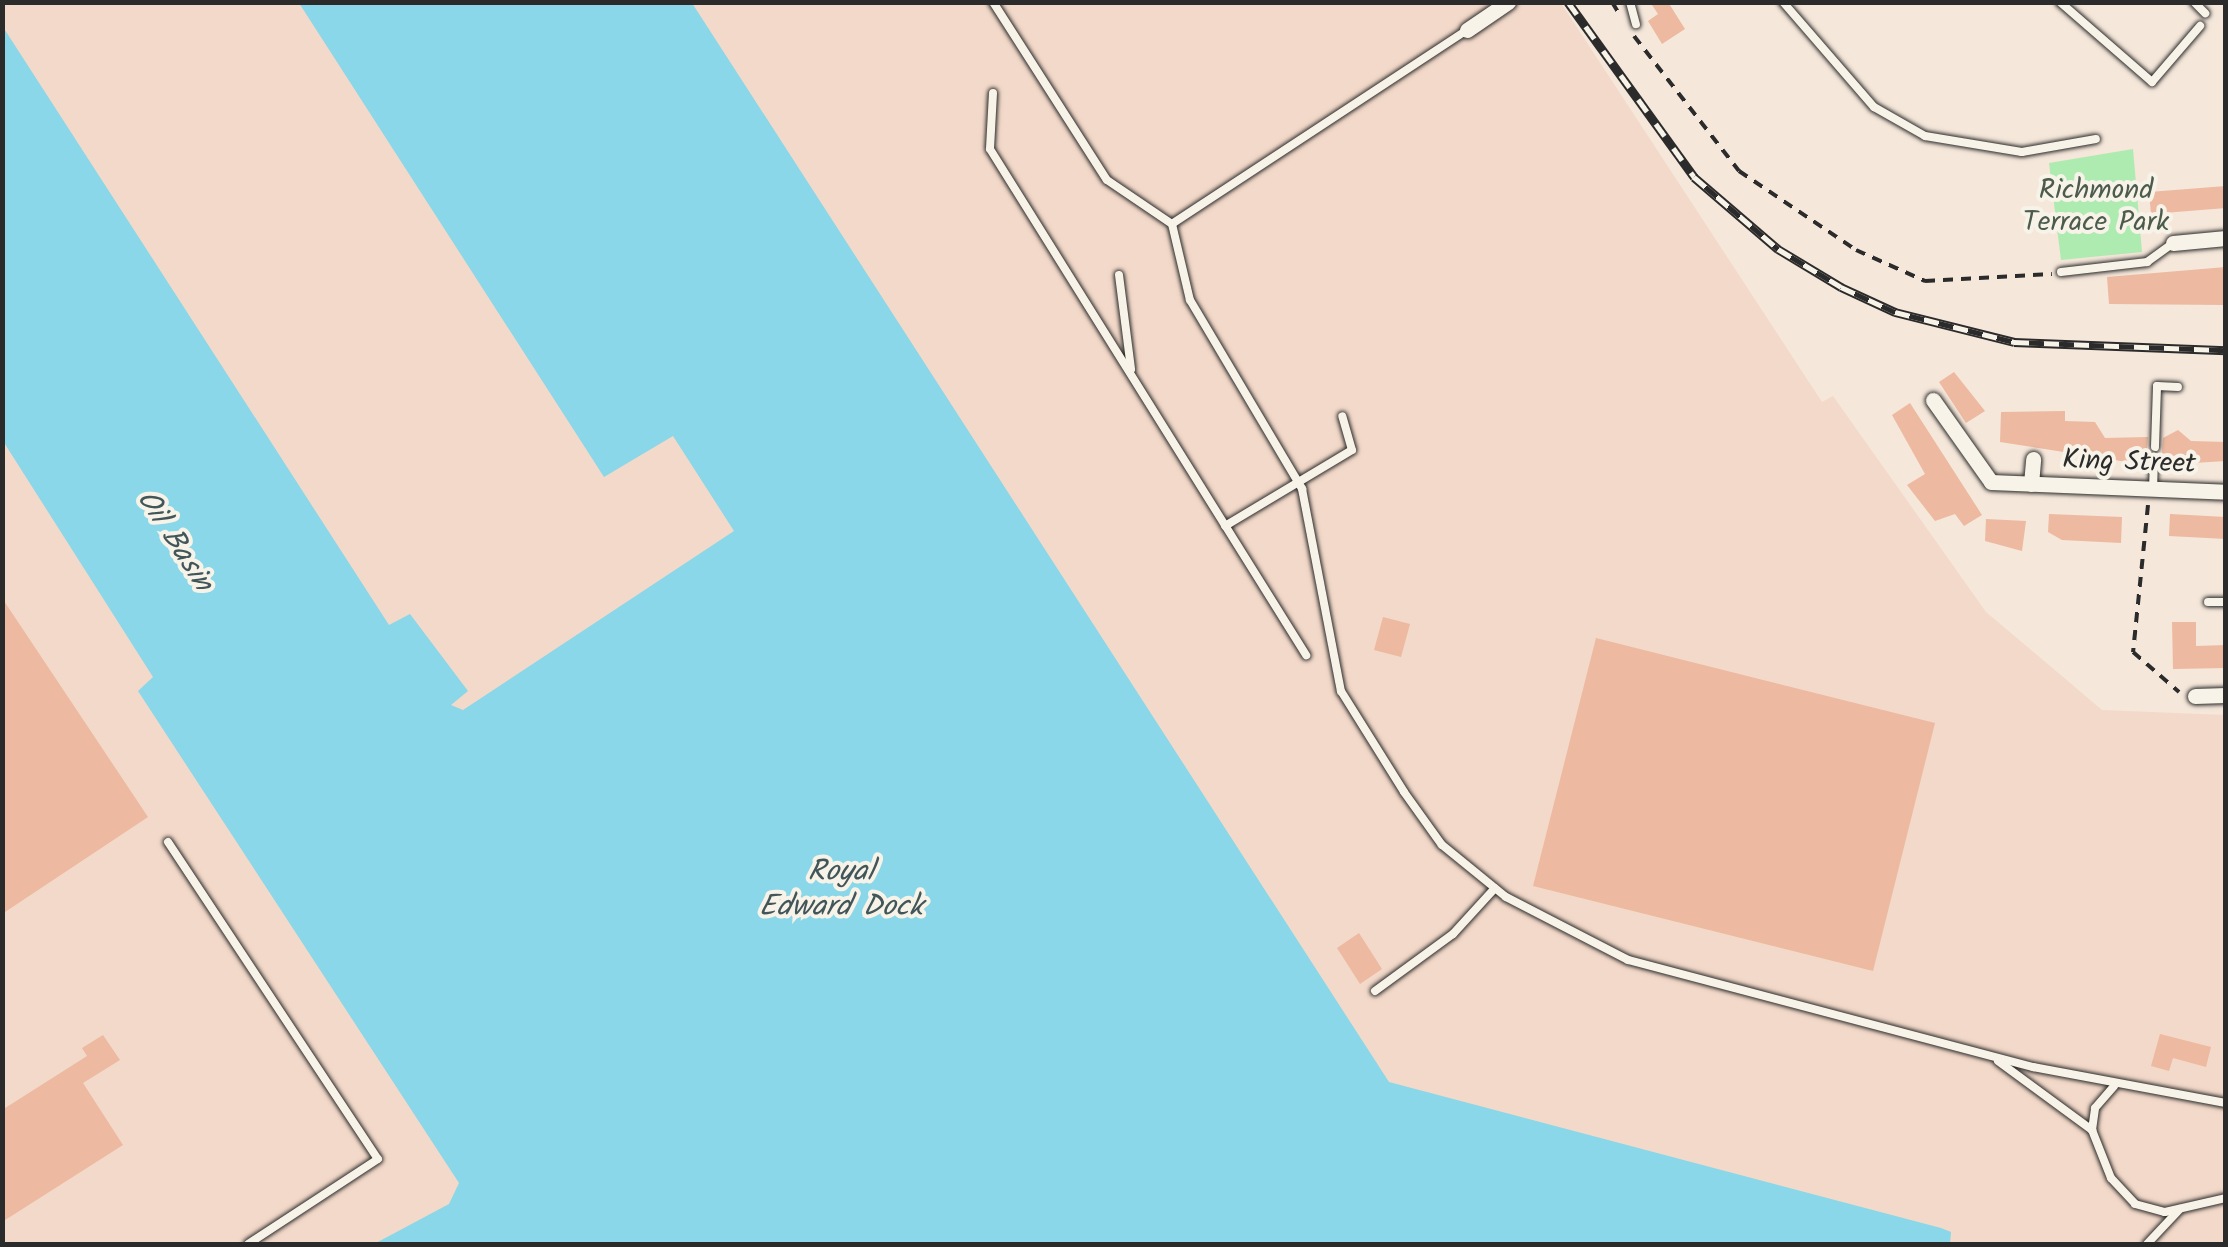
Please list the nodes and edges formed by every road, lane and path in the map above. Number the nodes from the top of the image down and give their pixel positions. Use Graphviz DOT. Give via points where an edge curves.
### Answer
graph roads {
  1 [pos="993,2"];
  2 [pos="1508,2"];
  3 [pos="1612,2"];
  4 [pos="1630,2"];
  5 [pos="1783,2"];
  6 [pos="2060,2"];
  7 [pos="2194,2"];
  8 [pos="2206,13"];
  9 [pos="1620,16"];
  10 [pos="2200,26"];
  11 [pos="1633,27"];
  12 [pos="1468,30"];
  13 [pos="992,93"];
  14 [pos="2096,139"];
  15 [pos="1172,224"];
  16 [pos="2226,238"];
  17 [pos="2173,243"];
  18 [pos="2061,272"];
  19 [pos="1119,275"];
  20 [pos="1133,378"];
  21 [pos="2178,387"];
  22 [pos="1933,400"];
  23 [pos="1342,416"];
  24 [pos="2155,446"];
  25 [pos="2154,458"];
  26 [pos="2032,460"];
  27 [pos="1297,481"];
  28 [pos="2031,484"];
  29 [pos="2152,490"];
  30 [pos="2226,492"];
  31 [pos="1226,526"];
  32 [pos="2208,602"];
  33 [pos="2226,602"];
  34 [pos="1306,655"];
  35 [pos="2226,695"];
  36 [pos="2195,696"];
  37 [pos="168,842"];
  38 [pos="1496,888"];
  39 [pos="1376,991"];
  40 [pos="1990,1056"];
  41 [pos="2114,1086"];
  42 [pos="2226,1103"];
  43 [pos="2092,1130"];
  44 [pos="2226,1198"];
  45 [pos="2180,1209"];
  46 [pos="248,1244"];
  47 [pos="2147,1244"];
  1 -- 15 [label="lane" via="1107,180"];
  2 -- 12 [label="street"];
  3 -- 9 [label="path"];
  4 -- 11 [label="lane"];
  5 -- 14 [label="lane" via="1874,107 1925,136 2022,152"];
  6 -- 10 [label="lane" via="2152,82"];
  7 -- 8 [label="lane"];
  11 -- 18 [label="path" via="1738,171 1856,250 1925,281"];
  12 -- 15 [label="lane"];
  13 -- 20 [label="lane" via="990,149"];
  15 -- 27 [label="lane" via="1190,300"];
  16 -- 17 [label="street"];
  17 -- 18 [label="lane" via="2147,262"];
  19 -- 20 [label="lane"];
  20 -- 31 [label="lane"];
  21 -- 24 [label="lane" via="2156,386"];
  22 -- 28 [label="street, King Street" via="1984,478"];
  23 -- 27 [label="lane" via="1352,450"];
  25 -- 29 [label="lane"];
  26 -- 28 [label="street, King Street"];
  27 -- 31 [label="lane"];
  27 -- 38 [label="lane" via="1320,555 1341,690 1442,845"];
  28 -- 29 [label="street, King Street"];
  29 -- 30 [label="street, King Street"];
  29 -- 36 [label="path" via="2133,652 2158,682"];
  31 -- 34 [label="lane"];
  32 -- 33 [label="lane"];
  35 -- 36 [label="street"];
  37 -- 46 [label="lane" via="378,1159"];
  38 -- 39 [label="lane"];
  38 -- 40 [label="lane" via="1562,932 1628,960"];
  40 -- 41 [label="lane"];
  40 -- 43 [label="lane"];
  41 -- 42 [label="lane"];
  41 -- 43 [label="lane" via="2095,1108"];
  43 -- 45 [label="lane" via="2128,1200 2154,1212"];
  44 -- 45 [label="lane"];
  45 -- 47 [label="lane"];
}
